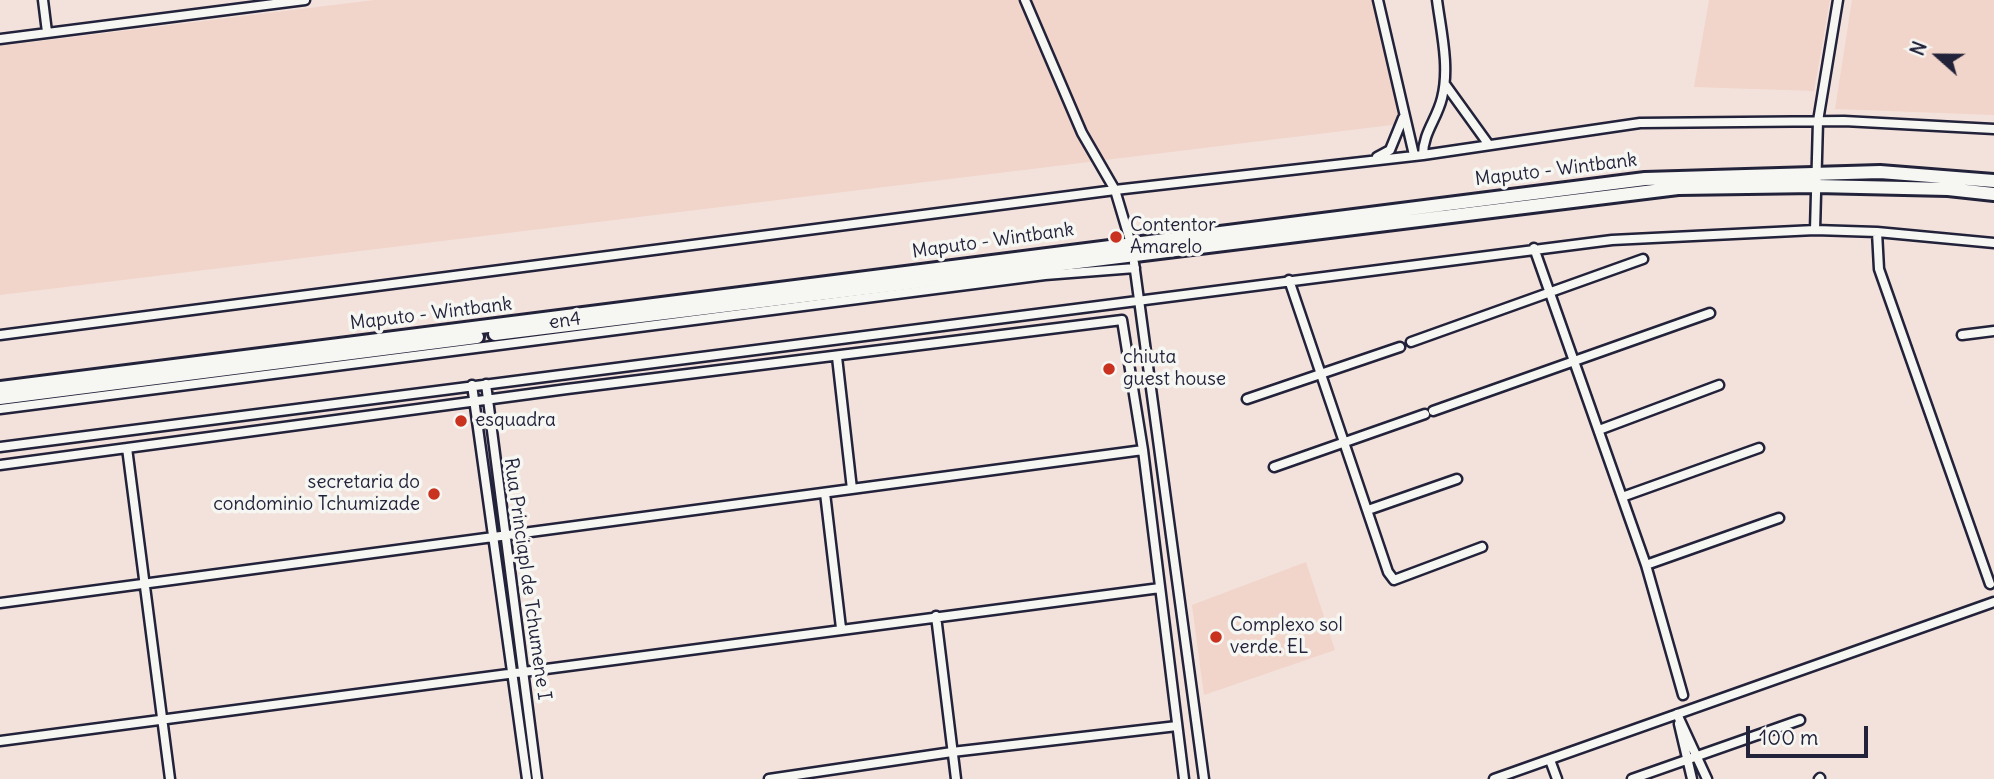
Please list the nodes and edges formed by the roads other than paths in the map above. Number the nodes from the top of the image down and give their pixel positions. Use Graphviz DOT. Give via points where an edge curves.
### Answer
graph roads {
  1 [pos="43,0"];
  2 [pos="304,0"];
  3 [pos="1025,0"];
  4 [pos="1378,0"];
  5 [pos="1437,0"];
  6 [pos="1838,0"];
  7 [pos="47,33"];
  8 [pos="0,38"];
  9 [pos="1445,84"];
  10 [pos="1404,116"];
  11 [pos="1818,121"];
  12 [pos="1994,129"];
  13 [pos="1489,145"];
  14 [pos="1419,155"];
  15 [pos="1371,160"];
  16 [pos="1816,180"];
  17 [pos="1994,181"];
  18 [pos="1115,190"];
  19 [pos="1994,194"];
  20 [pos="1815,230"];
  21 [pos="1877,232"];
  22 [pos="1994,243"];
  23 [pos="1133,248"];
  24 [pos="1534,248"];
  25 [pos="1643,259"];
  26 [pos="1135,268"];
  27 [pos="1289,279"];
  28 [pos="1550,292"];
  29 [pos="1139,299"];
  30 [pos="1710,313"];
  31 [pos="1994,331"];
  32 [pos="0,335"];
  33 [pos="1962,335"];
  34 [pos="1411,342"];
  35 [pos="1400,346"];
  36 [pos="837,357"];
  37 [pos="1576,359"];
  38 [pos="1320,375"];
  39 [pos="486,384"];
  40 [pos="1718,385"];
  41 [pos="472,386"];
  42 [pos="0,388"];
  43 [pos="0,398"];
  44 [pos="1247,399"];
  45 [pos="487,400"];
  46 [pos="474,402"];
  47 [pos="0,409"];
  48 [pos="1599,430"];
  49 [pos="1343,442"];
  50 [pos="0,447"];
  51 [pos="127,448"];
  52 [pos="1759,448"];
  53 [pos="1143,450"];
  54 [pos="0,465"];
  55 [pos="1274,467"];
  56 [pos="1457,479"];
  57 [pos="852,489"];
  58 [pos="825,493"];
  59 [pos="1622,497"];
  60 [pos="1368,510"];
  61 [pos="1779,518"];
  62 [pos="500,538"];
  63 [pos="1482,547"];
  64 [pos="1646,565"];
  65 [pos="144,583"];
  66 [pos="1990,584"];
  67 [pos="1160,589"];
  68 [pos="1994,602"];
  69 [pos="0,603"];
  70 [pos="936,616"];
  71 [pos="841,628"];
  72 [pos="524,672"];
  73 [pos="513,674"];
  74 [pos="1683,695"];
  75 [pos="1677,715"];
  76 [pos="1800,720"];
  77 [pos="162,722"];
  78 [pos="1177,726"];
  79 [pos="0,741"];
  80 [pos="952,752"];
  81 [pos="1698,757"];
  82 [pos="1550,760"];
  83 [pos="1685,760"];
  84 [pos="170,779"];
  85 [pos="527,779"];
  86 [pos="537,779"];
  87 [pos="769,779"];
  88 [pos="956,779"];
  89 [pos="1184,779"];
  90 [pos="1205,779"];
  91 [pos="1494,779"];
  92 [pos="1558,779"];
  93 [pos="1632,779"];
  94 [pos="1692,779"];
  95 [pos="1707,779"];
  1 -- 7 [label="street"];
  2 -- 7 [label="street"];
  3 -- 18 [label="street" via="1082,133"];
  4 -- 10 [label="street"];
  5 -- 9 [label="street"];
  6 -- 11 [label="street"];
  7 -- 8 [label="street"];
  9 -- 13 [label="street"];
  9 -- 14 [label="street"];
  10 -- 14 [label="street"];
  10 -- 15 [label="street" via="1390,150"];
  11 -- 12 [label="street"];
  11 -- 13 [label="street" via="1640,123"];
  11 -- 16 [label="street"];
  13 -- 14 [label="street"];
  14 -- 15 [label="street"];
  15 -- 18 [label="street"];
  16 -- 17 [label="highway, Maputo - Wintbank" via="1900,173"];
  16 -- 19 [label="highway, Maputo - Wintbank"];
  16 -- 20 [label="street"];
  16 -- 23 [label="highway, Maputo - Wintbank" via="1645,178"];
  18 -- 23 [label="street"];
  18 -- 32 [label="street"];
  20 -- 21 [label="street"];
  20 -- 24 [label="street"];
  21 -- 22 [label="street"];
  21 -- 66 [label="street" via="1879,270"];
  23 -- 26 [label="street"];
  23 -- 42 [label="highway, Maputo - Wintbank"];
  23 -- 43 [label="highway, Maputo - Wintbank"];
  24 -- 27 [label="street"];
  24 -- 28 [label="street"];
  25 -- 28 [label="street"];
  26 -- 29 [label="street"];
  26 -- 47 [label="street, en4" via="1045,275"];
  27 -- 29 [label="street"];
  27 -- 38 [label="street"];
  28 -- 34 [label="street"];
  28 -- 37 [label="street"];
  29 -- 39 [label="street"];
  29 -- 90 [label="street"];
  30 -- 37 [label="street"];
  31 -- 33 [label="street"];
  35 -- 38 [label="street"];
  36 -- 45 [label="street"];
  36 -- 53 [label="street" via="1122,320"];
  36 -- 57 [label="street"];
  37 -- 48 [label="street"];
  37 -- 49 [label="street"];
  38 -- 44 [label="street"];
  38 -- 49 [label="street"];
  39 -- 41 [label="street"];
  39 -- 45 [label="street, Rua Princiapl de Tchumene I"];
  40 -- 48 [label="street"];
  41 -- 46 [label="street, Rua Princiapl de Tchumene I"];
  41 -- 50 [label="street"];
  45 -- 46 [label="street"];
  45 -- 62 [label="street, Rua Princiapl de Tchumene I"];
  46 -- 51 [label="street"];
  46 -- 62 [label="street, Rua Princiapl de Tchumene I"];
  48 -- 59 [label="street"];
  49 -- 55 [label="street"];
  49 -- 60 [label="street"];
  51 -- 54 [label="street"];
  51 -- 65 [label="street"];
  52 -- 59 [label="street"];
  53 -- 57 [label="street"];
  53 -- 67 [label="street"];
  56 -- 60 [label="street"];
  57 -- 58 [label="street"];
  58 -- 62 [label="street"];
  58 -- 71 [label="street"];
  59 -- 64 [label="street"];
  60 -- 63 [label="street" via="1394,580"];
  61 -- 64 [label="street"];
  62 -- 65 [label="street"];
  62 -- 72 [label="street, Rua Princiapl de Tchumene I"];
  62 -- 73 [label="street, Rua Princiapl de Tchumene I"];
  64 -- 74 [label="street"];
  65 -- 69 [label="street"];
  65 -- 77 [label="street"];
  67 -- 70 [label="street"];
  67 -- 78 [label="street"];
  68 -- 75 [label="street"];
  70 -- 71 [label="street"];
  70 -- 80 [label="street"];
  71 -- 72 [label="street"];
  72 -- 73 [label="street"];
  72 -- 86 [label="street, Rua Princiapl de Tchumene I"];
  73 -- 77 [label="street"];
  73 -- 85 [label="street, Rua Princiapl de Tchumene I"];
  75 -- 81 [label="street"];
  75 -- 82 [label="street"];
  75 -- 83 [label="street"];
  76 -- 81 [label="street"];
  77 -- 79 [label="street"];
  77 -- 84 [label="street"];
  78 -- 80 [label="street"];
  78 -- 89 [label="street"];
  80 -- 87 [label="street"];
  80 -- 88 [label="street"];
  81 -- 83 [label="street"];
  81 -- 95 [label="street"];
  82 -- 91 [label="street"];
  82 -- 92 [label="street"];
  83 -- 93 [label="street"];
  83 -- 94 [label="street"];
}
